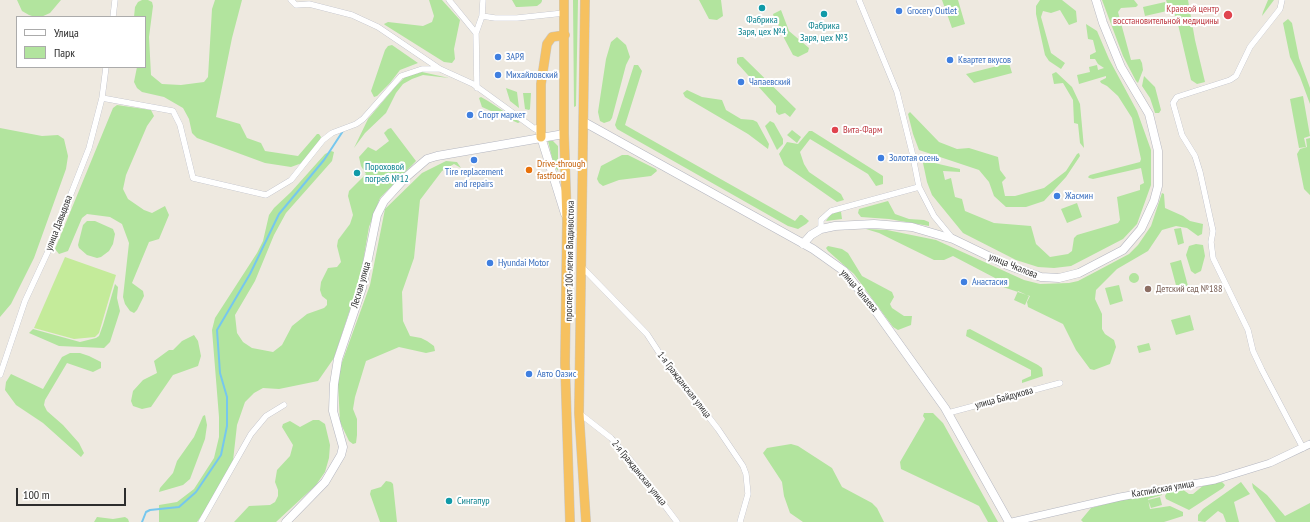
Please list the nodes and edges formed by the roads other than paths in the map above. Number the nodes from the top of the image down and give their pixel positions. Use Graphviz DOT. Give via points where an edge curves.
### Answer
graph roads {
  1 [pos="115,0"];
  2 [pos="291,0"];
  3 [pos="449,0"];
  4 [pos="483,0"];
  5 [pos="564,0"];
  6 [pos="585,0"];
  7 [pos="859,0"];
  8 [pos="1096,0"];
  9 [pos="1282,0"];
  10 [pos="564,13"];
  11 [pos="113,16"];
  12 [pos="482,16"];
  13 [pos="476,33"];
  14 [pos="565,35"];
  15 [pos="106,68"];
  16 [pos="440,69"];
  17 [pos="477,88"];
  18 [pos="102,98"];
  19 [pos="584,122"];
  20 [pos="564,134"];
  21 [pos="541,137"];
  22 [pos="919,187"];
  23 [pos="567,220"];
  24 [pos="821,229"];
  25 [pos="954,239"];
  26 [pos="803,244"];
  27 [pos="581,266"];
  28 [pos="0,375"];
  29 [pos="1060,383"];
  30 [pos="284,405"];
  31 [pos="579,413"];
  32 [pos="948,413"];
  33 [pos="1310,444"];
  34 [pos="1303,448"];
  35 [pos="201,522"];
  36 [pos="286,522"];
  37 [pos="570,522"];
  38 [pos="586,522"];
  39 [pos="678,522"];
  40 [pos="740,522"];
  41 [pos="1011,522"];
  1 -- 11 [label="street"];
  2 -- 16 [label="street" via="296,5 309,4 363,20 378,27"];
  3 -- 13 [label="street"];
  4 -- 12 [label="street"];
  5 -- 10 [label="highway, проспект 100-летия Владивостока"];
  6 -- 19 [label="highway, проспект 100-летия Владивостока"];
  7 -- 22 [label="street" via="897,92"];
  8 -- 25 [label="main road, улица Чкалова" via="1121,67 1147,110 1155,132 1158,186 1141,229 1116,255 1079,273 1059,278 1022,272"];
  9 -- 34 [label="street" via="1280,9 1250,47 1236,76 1177,97 1173,103 1182,135 1197,160 1213,231 1213,258 1248,330 1253,351"];
  10 -- 12 [label="street" via="517,18"];
  10 -- 14 [label="highway, проспект 100-летия Владивостока"];
  12 -- 13 [label="street"];
  13 -- 17 [label="street"];
  14 -- 20 [label="highway, проспект 100-летия Владивостока"];
  14 -- 21 [label="highway" via="552,36 547,44 542,84"];
  15 -- 18 [label="street, улица Давыдова"];
  16 -- 17 [label="street" via="461,77"];
  16 -- 18 [label="street" via="422,69 401,76 363,119 332,133 323,140 291,180 266,195 193,178 180,125 173,111"];
  17 -- 21 [label="street" via="536,128"];
  18 -- 28 [label="street, улица Давыдова" via="89,148 52,245 25,301"];
  19 -- 26 [label="main road, улица Чапаева"];
  19 -- 27 [label="highway, проспект 100-летия Владивостока"];
  20 -- 21 [label="main road, Лесная улица"];
  20 -- 23 [label="highway, проспект 100-летия Владивостока"];
  21 -- 23 [label="main road"];
  21 -- 36 [label="main road, Лесная улица" via="427,159 384,201 377,215 362,288 338,359 333,411 343,447 341,455 325,482"];
  22 -- 24 [label="street" via="831,211 821,220"];
  22 -- 25 [label="street" via="934,216"];
  23 -- 37 [label="highway, проспект 100-летия Владивостока" via="565,363"];
  24 -- 25 [label="main road, улица Чкалова" via="856,224 896,225"];
  24 -- 26 [label="main road"];
  26 -- 32 [label="main road, улица Чапаева" via="825,256 851,279"];
  27 -- 31 [label="highway, проспект 100-летия Владивостока"];
  27 -- 40 [label="street, 1-я Гражданская улица" via="647,334 743,466 748,494"];
  29 -- 32 [label="street, улица Байдукова"];
  30 -- 35 [label="street" via="266,416 251,434"];
  31 -- 38 [label="highway, проспект 100-летия Владивостока"];
  31 -- 39 [label="street, 2-я Гражданская улица" via="611,438"];
  32 -- 41 [label="main road, улица Чапаева"];
  33 -- 34 [label="street, Каспийская улица"];
  34 -- 41 [label="street, Каспийская улица" via="1270,463 1215,480 1120,497"];
}
